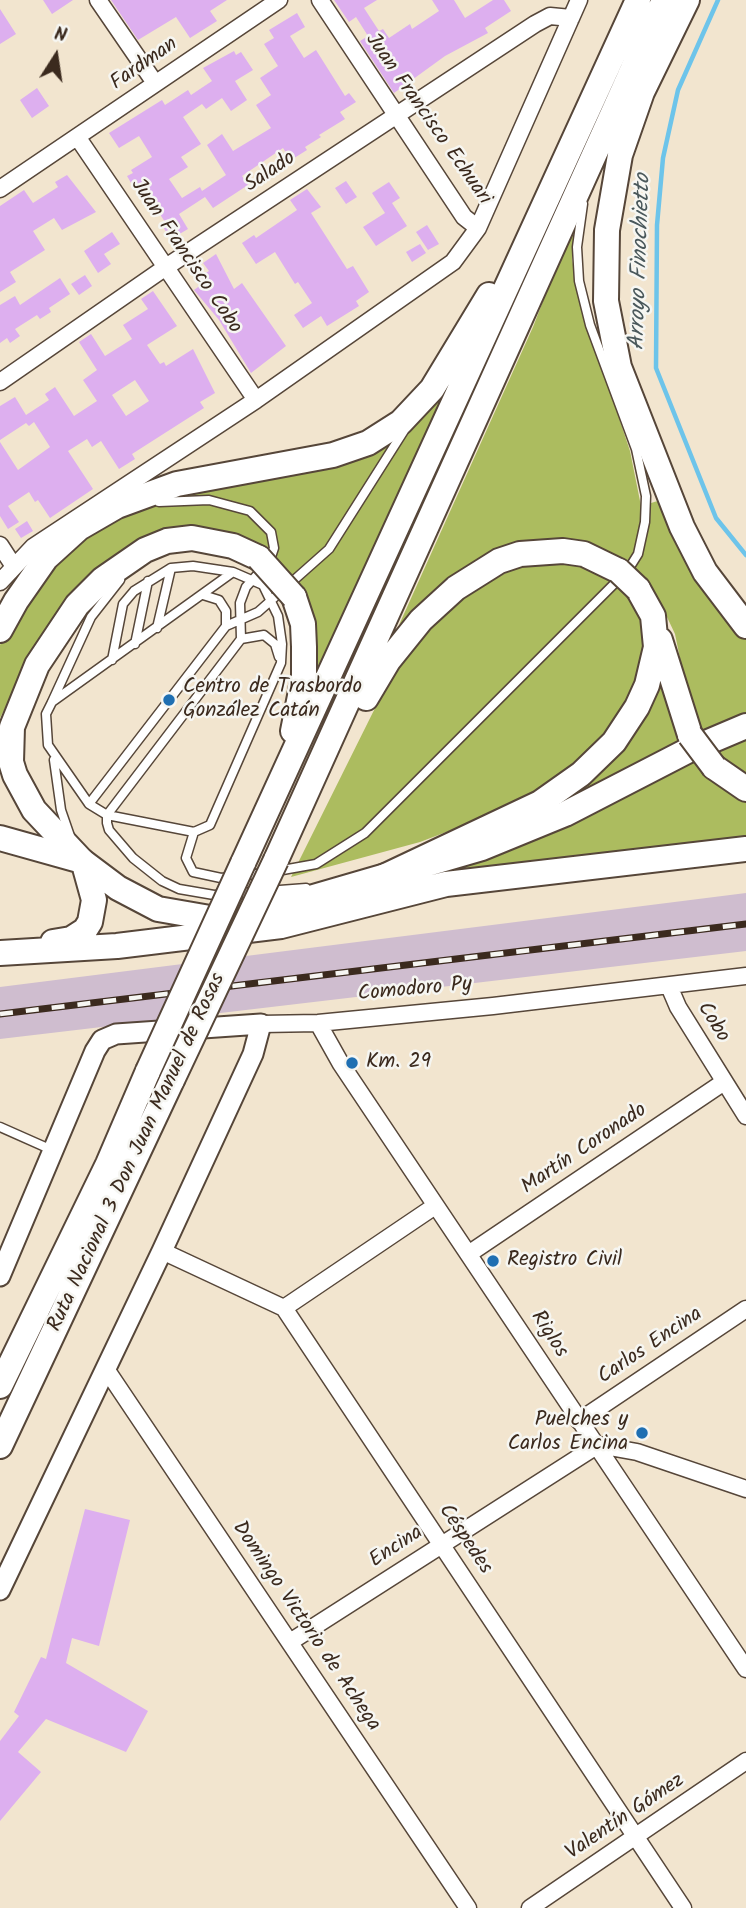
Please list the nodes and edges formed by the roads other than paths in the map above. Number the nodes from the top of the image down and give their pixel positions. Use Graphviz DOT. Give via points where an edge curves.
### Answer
graph roads {
  1 [pos="98,0"];
  2 [pos="279,0"];
  3 [pos="320,0"];
  4 [pos="579,0"];
  5 [pos="638,0"];
  6 [pos="664,0"];
  7 [pos="687,0"];
  8 [pos="571,18"];
  9 [pos="155,83"];
  10 [pos="396,114"];
  11 [pos="78,138"];
  12 [pos="590,163"];
  13 [pos="3,181"];
  14 [pos="551,193"];
  15 [pos="478,228"];
  16 [pos="166,267"];
  17 [pos="0,382"];
  18 [pos="256,400"];
  19 [pos="417,408"];
  20 [pos="79,528"];
  21 [pos="167,541"];
  22 [pos="0,545"];
  23 [pos="13,565"];
  24 [pos="171,568"];
  25 [pos="255,568"];
  26 [pos="233,572"];
  27 [pos="148,581"];
  28 [pos="0,583"];
  29 [pos="203,595"];
  30 [pos="282,599"];
  31 [pos="243,618"];
  32 [pos="226,626"];
  33 [pos="746,626"];
  34 [pos="157,628"];
  35 [pos="656,629"];
  36 [pos="0,630"];
  37 [pos="241,639"];
  38 [pos="135,644"];
  39 [pos="112,660"];
  40 [pos="281,663"];
  41 [pos="52,702"];
  42 [pos="746,726"];
  43 [pos="53,757"];
  44 [pos="313,782"];
  45 [pos="746,789"];
  46 [pos="273,799"];
  47 [pos="89,804"];
  48 [pos="107,815"];
  49 [pos="194,832"];
  50 [pos="0,838"];
  51 [pos="746,849"];
  52 [pos="83,862"];
  53 [pos="371,882"];
  54 [pos="0,945"];
  55 [pos="0,953"];
  56 [pos="746,975"];
  57 [pos="669,986"];
  58 [pos="317,1023"];
  59 [pos="261,1024"];
  60 [pos="724,1082"];
  61 [pos="746,1116"];
  62 [pos="0,1127"];
  63 [pos="55,1151"];
  64 [pos="435,1206"];
  65 [pos="162,1251"];
  66 [pos="470,1253"];
  67 [pos="2,1269"];
  68 [pos="284,1308"];
  69 [pos="746,1309"];
  70 [pos="106,1369"];
  71 [pos="0,1386"];
  72 [pos="579,1421"];
  73 [pos="597,1445"];
  74 [pos="0,1446"];
  75 [pos="746,1489"];
  76 [pos="442,1544"];
  77 [pos="0,1590"];
  78 [pos="290,1643"];
  79 [pos="746,1669"];
  80 [pos="746,1761"];
  81 [pos="636,1837"];
  82 [pos="468,1908"];
  83 [pos="530,1908"];
  84 [pos="682,1908"];
  1 -- 9 [label="street"];
  2 -- 9 [label="street, Fardman"];
  3 -- 10 [label="street, Juan Francisco Echuari"];
  4 -- 8 [label="street"];
  5 -- 14 [label="main road"];
  6 -- 12 [label="main road"];
  7 -- 33 [label="main road" via="642,92 620,155 607,230 606,301 619,368 682,527 705,572"];
  8 -- 10 [label="street, Salado" via="550,16"];
  8 -- 15 [label="street"];
  9 -- 11 [label="street, Fardman"];
  10 -- 15 [label="street, Juan Francisco Echuari" via="464,217"];
  10 -- 16 [label="street, Salado"];
  11 -- 13 [label="street, Fardman"];
  11 -- 16 [label="street, Juan Francisco Cobo"];
  12 -- 44 [label="main road"];
  12 -- 49 [label="lane" via="577,269 590,325 636,449 644,484 645,522 633,562 382,818 331,857 300,869 210,877 192,872 188,866"];
  14 -- 19 [label="main road"];
  14 -- 46 [label="main road"];
  15 -- 18 [label="street" via="453,262"];
  16 -- 17 [label="street, Salado"];
  16 -- 18 [label="street, Juan Francisco Cobo"];
  18 -- 23 [label="street"];
  19 -- 20 [label="main road" via="386,433 351,450 154,491"];
  19 -- 30 [label="lane" via="338,538"];
  20 -- 25 [label="lane" via="163,501 201,499 239,506 260,518 273,540 270,563 263,573"];
  20 -- 36 [label="main road" via="46,558"];
  21 -- 25 [label="main road" via="212,540"];
  21 -- 41 [label="lane" via="113,586 91,617"];
  21 -- 52 [label="main road" via="123,564 77,606 37,665 12,727 9,745 15,775 34,810"];
  22 -- 23 [label="street"];
  23 -- 28 [label="street"];
  24 -- 26 [label="lane"];
  24 -- 27 [label="lane"];
  24 -- 34 [label="lane"];
  25 -- 26 [label="lane"];
  25 -- 30 [label="main road, bridge"];
  25 -- 31 [label="lane" via="240,603"];
  26 -- 29 [label="lane"];
  27 -- 38 [label="lane"];
  27 -- 39 [label="lane" via="123,604"];
  29 -- 32 [label="lane" via="219,600 226,611"];
  29 -- 34 [label="lane"];
  30 -- 31 [label="lane"];
  30 -- 40 [label="lane" via="278,616"];
  30 -- 46 [label="main road" via="303,624 304,676"];
  31 -- 32 [label="lane"];
  31 -- 37 [label="lane"];
  32 -- 47 [label="lane"];
  34 -- 38 [label="lane"];
  35 -- 44 [label="main road, bridge" via="638,589 619,571 584,554 542,551 499,561 436,604 405,638"];
  35 -- 45 [label="main road, bridge" via="690,735 714,766"];
  35 -- 53 [label="main road" via="652,667 642,696 598,760 540,803"];
  37 -- 40 [label="lane" via="264,635 275,644"];
  37 -- 48 [label="lane"];
  38 -- 39 [label="lane"];
  39 -- 41 [label="lane"];
  40 -- 49 [label="lane" via="215,818 205,829"];
  41 -- 43 [label="lane" via="44,725"];
  42 -- 53 [label="main road" via="512,837"];
  43 -- 47 [label="lane"];
  43 -- 52 [label="lane" via="61,810"];
  44 -- 74 [label="main road, Ruta Nacional 3 Don Juan Manuel de Rosas, bridge"];
  46 -- 71 [label="main road, Ruta Nacional 3 Don Juan Manuel de Rosas, bridge" via="108,1164"];
  47 -- 48 [label="lane"];
  48 -- 49 [label="lane"];
  48 -- 53 [label="lane" via="109,831 133,858 179,889 215,895"];
  50 -- 52 [label="main road"];
  51 -- 55 [label="main road" via="446,884 281,926 117,946"];
  52 -- 53 [label="main road" via="138,900 195,917 293,904"];
  52 -- 54 [label="main road" via="94,900 85,930 64,942"];
  56 -- 57 [label="street, Comodoro Py"];
  57 -- 58 [label="street, Comodoro Py"];
  57 -- 60 [label="street, Cobo"];
  58 -- 59 [label="street, Comodoro Py"];
  58 -- 64 [label="street, Riglos"];
  59 -- 63 [label="street, Comodoro Py" via="116,1034 102,1041"];
  59 -- 65 [label="street" via="253,1054"];
  60 -- 61 [label="street, Cobo"];
  60 -- 66 [label="street, Martín Coronado"];
  62 -- 63 [label="lane"];
  63 -- 67 [label="street"];
  64 -- 66 [label="street, Riglos"];
  64 -- 68 [label="street"];
  65 -- 68 [label="street"];
  65 -- 70 [label="street"];
  66 -- 72 [label="street, Riglos"];
  68 -- 76 [label="street, Céspedes"];
  69 -- 72 [label="street, Carlos Encina"];
  70 -- 77 [label="street"];
  70 -- 78 [label="street, Domingo Victorio de Achega"];
  72 -- 73 [label="street, Riglos"];
  73 -- 75 [label="street" via="636,1452"];
  73 -- 76 [label="street, Encina"];
  73 -- 79 [label="street, Riglos"];
  76 -- 78 [label="street, Encina"];
  76 -- 81 [label="street, Céspedes"];
  78 -- 82 [label="street, Domingo Victorio de Achega"];
  80 -- 81 [label="street, Valentín Gómez"];
  81 -- 83 [label="street, Valentín Gómez"];
  81 -- 84 [label="street, Céspedes"];
}
